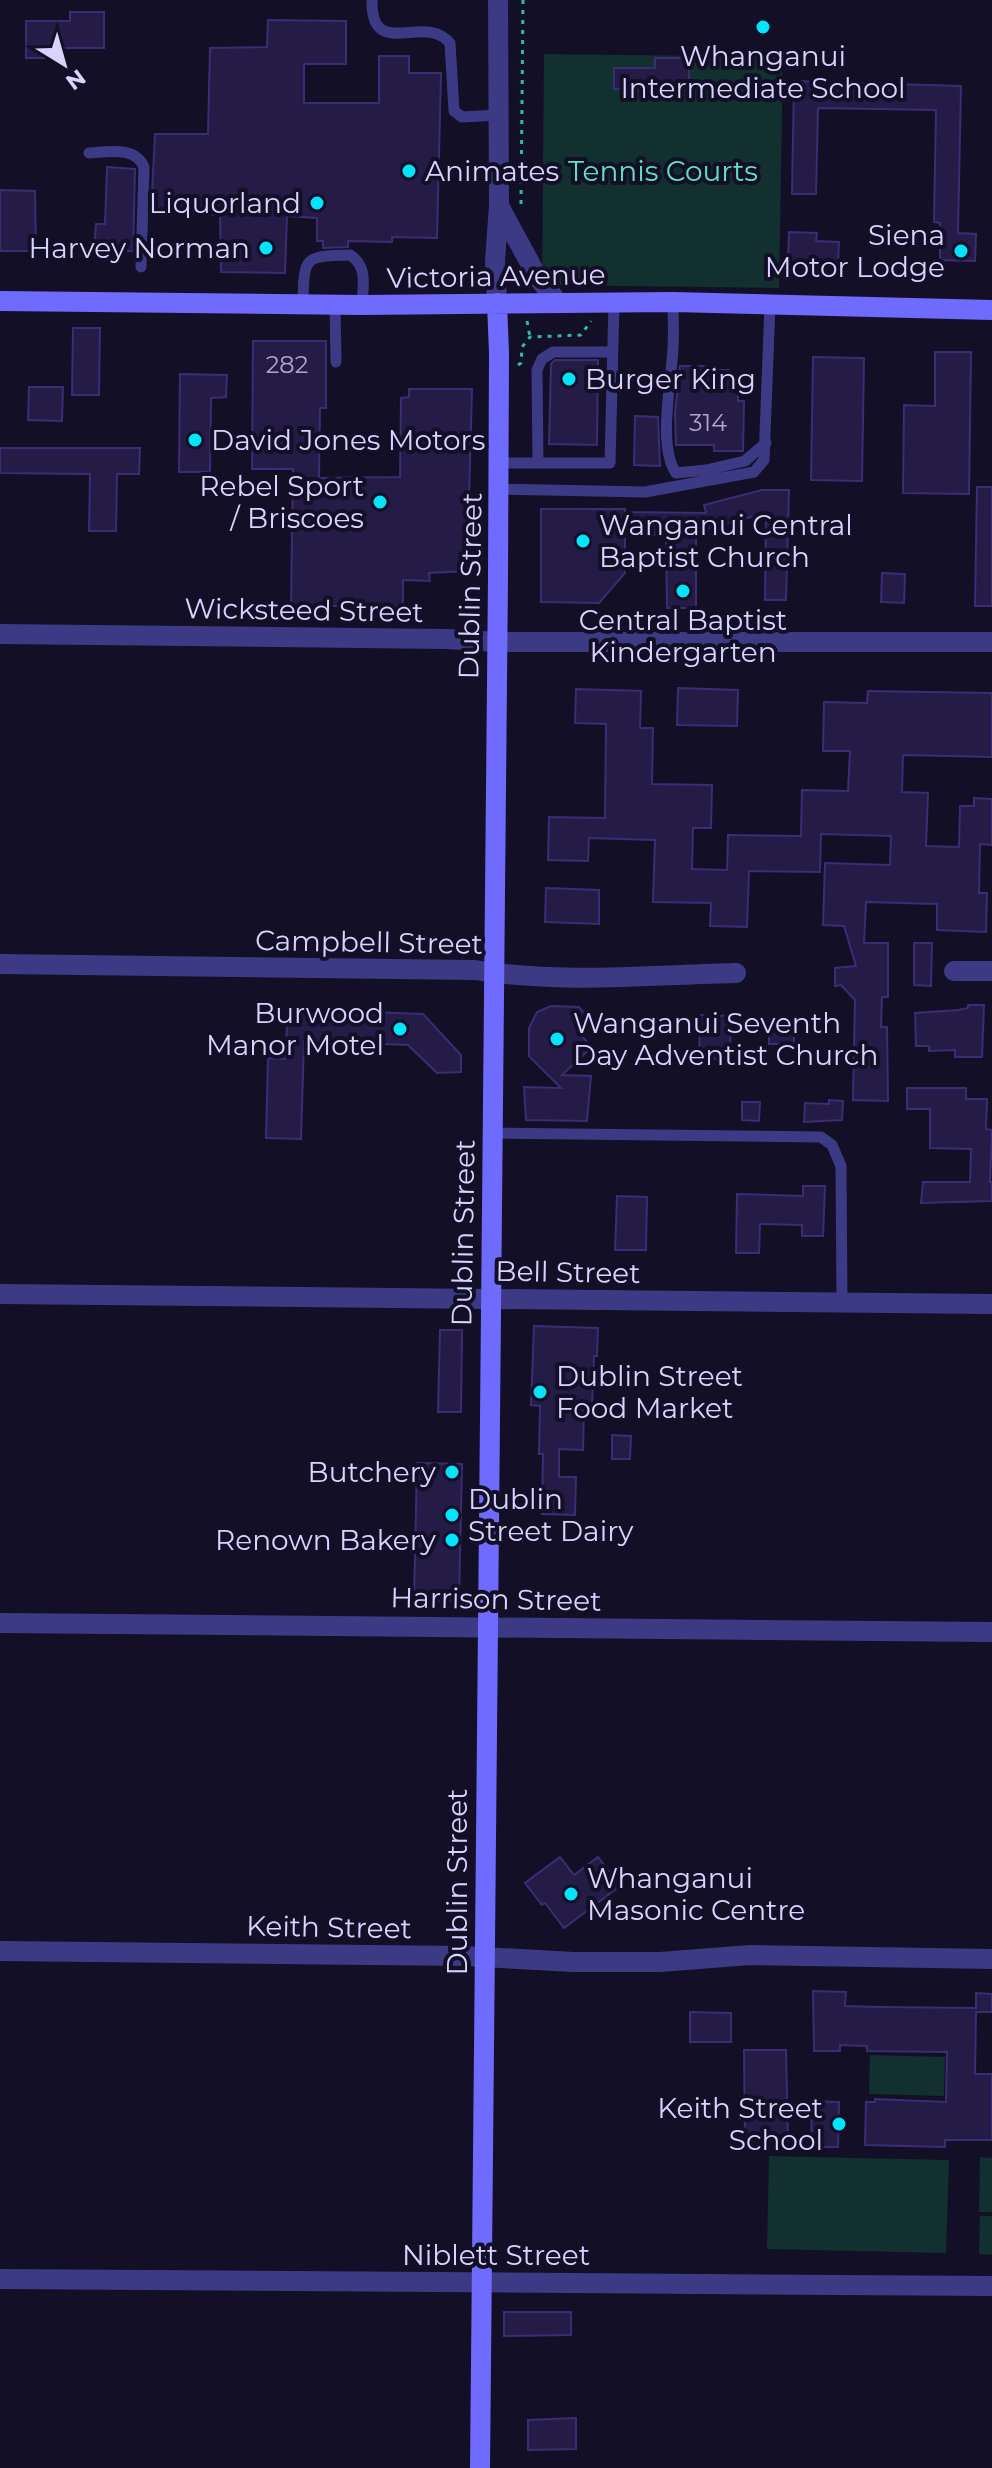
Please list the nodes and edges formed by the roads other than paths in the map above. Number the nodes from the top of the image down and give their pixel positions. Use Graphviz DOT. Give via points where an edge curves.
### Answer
graph roads {
  1 [pos="372,0"];
  2 [pos="498,0"];
  3 [pos="499,115"];
  4 [pos="89,153"];
  5 [pos="499,206"];
  6 [pos="141,267"];
  7 [pos="0,301"];
  8 [pos="614,302"];
  9 [pos="673,302"];
  10 [pos="497,303"];
  11 [pos="558,303"];
  12 [pos="303,304"];
  13 [pos="335,305"];
  14 [pos="362,305"];
  15 [pos="770,305"];
  16 [pos="992,310"];
  17 [pos="613,352"];
  18 [pos="336,362"];
  19 [pos="766,443"];
  20 [pos="499,463"];
  21 [pos="538,463"];
  22 [pos="499,489"];
  23 [pos="0,634"];
  24 [pos="498,642"];
  25 [pos="992,642"];
  26 [pos="0,964"];
  27 [pos="954,971"];
  28 [pos="992,971"];
  29 [pos="494,973"];
  30 [pos="736,973"];
  31 [pos="493,1133"];
  32 [pos="0,1294"];
  33 [pos="491,1299"];
  34 [pos="842,1303"];
  35 [pos="992,1304"];
  36 [pos="0,1623"];
  37 [pos="488,1627"];
  38 [pos="992,1632"];
  39 [pos="0,1951"];
  40 [pos="485,1958"];
  41 [pos="992,1959"];
  42 [pos="0,2279"];
  43 [pos="481,2283"];
  44 [pos="992,2286"];
  45 [pos="480,2468"];
  1 -- 3 [label="lane" via="376,28 437,33 450,43 454,111 462,117"];
  2 -- 3 [label="street, Dublin Street"];
  3 -- 5 [label="street, Dublin Street"];
  4 -- 6 [label="lane" via="129,152 141,160"];
  5 -- 10 [label="street, Dublin Street"];
  5 -- 11 [label="street"];
  7 -- 12 [label="main road, Victoria Avenue"];
  8 -- 9 [label="main road, Victoria Avenue"];
  8 -- 11 [label="main road, Victoria Avenue"];
  8 -- 17 [label="lane"];
  9 -- 15 [label="main road, Victoria Avenue"];
  9 -- 19 [label="lane" via="667,443 673,469 706,470 745,461"];
  10 -- 11 [label="main road, Victoria Avenue"];
  10 -- 14 [label="main road, Victoria Avenue"];
  10 -- 20 [label="main road, Dublin Street"];
  12 -- 13 [label="main road, Victoria Avenue"];
  12 -- 14 [label="lane" via="309,262 317,256 350,255 361,264"];
  13 -- 14 [label="main road, Victoria Avenue"];
  13 -- 18 [label="lane"];
  15 -- 16 [label="main road, Victoria Avenue"];
  15 -- 19 [label="lane"];
  17 -- 21 [label="lane" via="553,352 542,359 537,370"];
  17 -- 21 [label="lane" via="610,463"];
  19 -- 22 [label="lane" via="764,460 754,472 645,492"];
  20 -- 21 [label="lane"];
  20 -- 22 [label="main road, Dublin Street"];
  22 -- 24 [label="main road, Dublin Street"];
  23 -- 24 [label="street, Wicksteed Street"];
  24 -- 25 [label="street, Wicksteed Street"];
  24 -- 29 [label="main road, Dublin Street"];
  26 -- 29 [label="street, Campbell Street"];
  27 -- 28 [label="street"];
  29 -- 30 [label="street, Campbell Street"];
  29 -- 31 [label="main road, Dublin Street"];
  31 -- 33 [label="main road, Dublin Street"];
  31 -- 34 [label="lane" via="821,1137 832,1145 841,1166"];
  32 -- 33 [label="street, Bell Street"];
  33 -- 34 [label="street, Bell Street"];
  33 -- 37 [label="main road, Dublin Street"];
  34 -- 35 [label="street, Bell Street"];
  36 -- 37 [label="street, Harrison Street"];
  37 -- 38 [label="street, Harrison Street"];
  37 -- 40 [label="main road, Dublin Street"];
  39 -- 40 [label="street, Keith Street"];
  40 -- 41 [label="street, Keith Street"];
  40 -- 43 [label="main road, Dublin Street"];
  42 -- 43 [label="street, Niblett Street"];
  43 -- 44 [label="street, Niblett Street"];
  43 -- 45 [label="main road, Dublin Street"];
}
